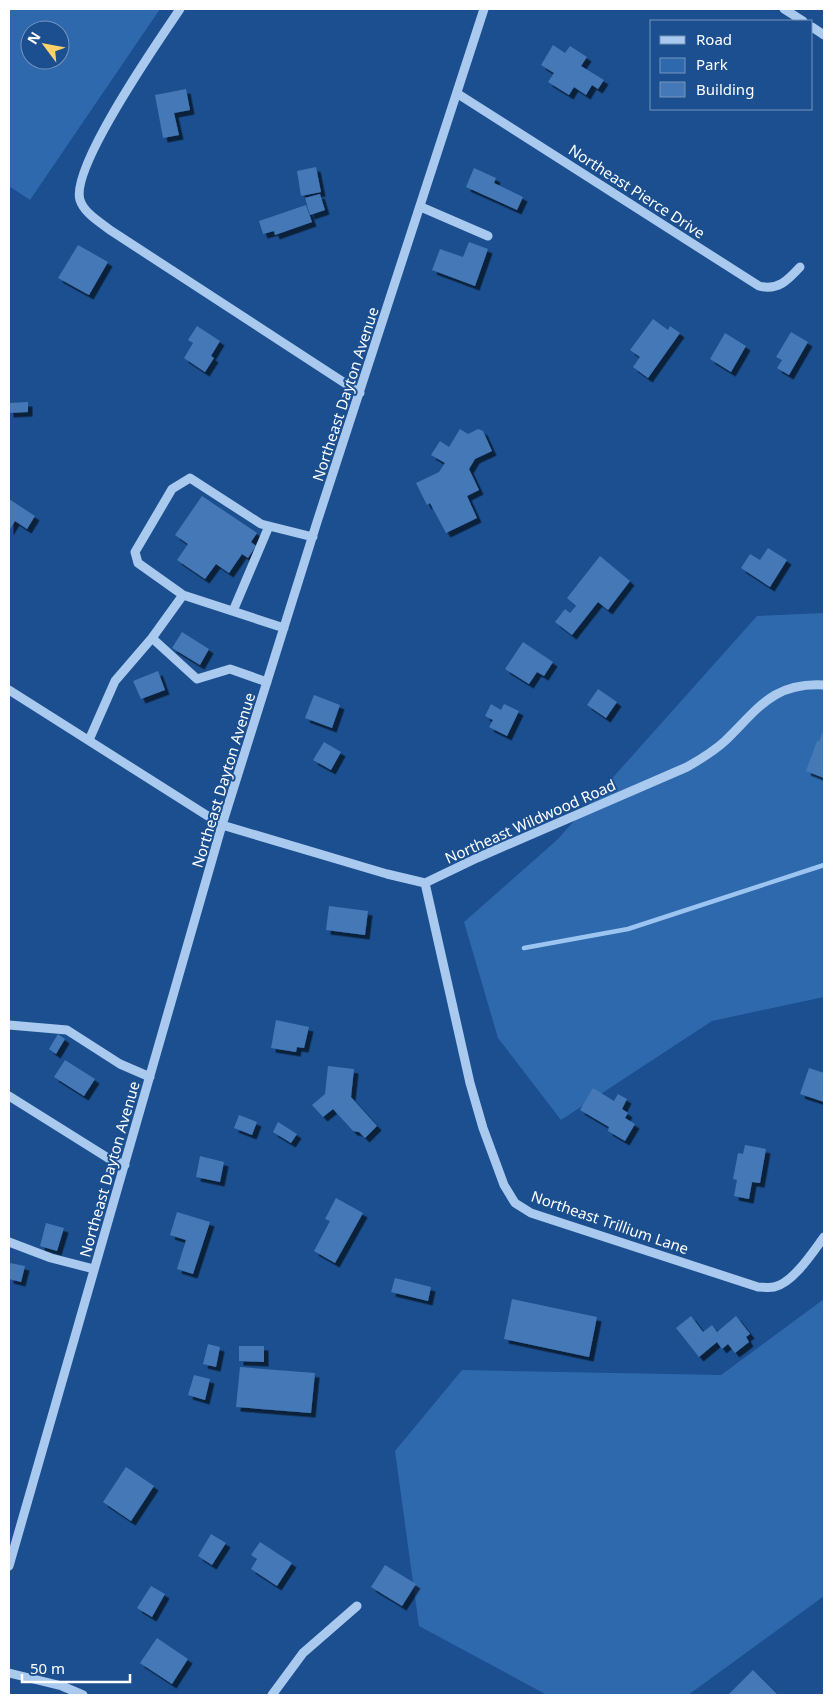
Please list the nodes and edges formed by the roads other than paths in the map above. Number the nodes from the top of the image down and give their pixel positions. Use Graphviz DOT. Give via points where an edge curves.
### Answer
graph roads {
  1 [pos="180,9"];
  2 [pos="484,9"];
  3 [pos="784,9"];
  4 [pos="802,20"];
  5 [pos="813,27"];
  6 [pos="824,34"];
  7 [pos="458,94"];
  8 [pos="421,207"];
  9 [pos="488,236"];
  10 [pos="800,267"];
  11 [pos="360,393"];
  12 [pos="269,526"];
  13 [pos="313,537"];
  14 [pos="183,595"];
  15 [pos="233,611"];
  16 [pos="284,628"];
  17 [pos="152,638"];
  18 [pos="267,682"];
  19 [pos="824,685"];
  20 [pos="9,690"];
  21 [pos="89,740"];
  22 [pos="222,825"];
  23 [pos="425,883"];
  24 [pos="9,1025"];
  25 [pos="150,1077"];
  26 [pos="9,1096"];
  27 [pos="124,1164"];
  28 [pos="824,1237"];
  29 [pos="9,1242"];
  30 [pos="94,1269"];
  31 [pos="9,1566"];
  32 [pos="357,1606"];
  33 [pos="9,1673"];
  34 [pos="83,1695"];
  35 [pos="272,1695"];
  1 -- 11 [label="street" via="96,145 81,182 80,200 91,215 110,230"];
  2 -- 7 [label="street, Northeast Dayton Avenue"];
  3 -- 4 [label="street"];
  5 -- 6 [label="street"];
  7 -- 8 [label="street, Northeast Dayton Avenue"];
  7 -- 10 [label="street, Northeast Pierce Drive" via="760,286 770,289 782,285"];
  8 -- 9 [label="street"];
  8 -- 11 [label="street, Northeast Dayton Avenue"];
  11 -- 13 [label="street, Northeast Dayton Avenue"];
  12 -- 13 [label="street"];
  12 -- 14 [label="street" via="190,478 172,489 135,552 138,563"];
  12 -- 15 [label="street"];
  13 -- 16 [label="street, Northeast Dayton Avenue"];
  14 -- 15 [label="street"];
  14 -- 17 [label="street"];
  15 -- 16 [label="street"];
  16 -- 18 [label="street, Northeast Dayton Avenue"];
  17 -- 18 [label="street" via="197,678 230,669"];
  17 -- 21 [label="street" via="115,681"];
  18 -- 22 [label="street, Northeast Dayton Avenue"];
  19 -- 23 [label="street, Northeast Wildwood Road" via="787,688 762,702 708,756"];
  20 -- 21 [label="street"];
  21 -- 22 [label="street"];
  22 -- 23 [label="street"];
  22 -- 25 [label="street, Northeast Dayton Avenue"];
  23 -- 28 [label="street, Northeast Trillium Lane" via="470,1083 504,1184 515,1203 531,1213 758,1287 775,1287 788,1279"];
  24 -- 25 [label="street" via="67,1030 120,1064"];
  25 -- 27 [label="street, Northeast Dayton Avenue"];
  26 -- 27 [label="street" via="108,1158"];
  27 -- 30 [label="street, Northeast Dayton Avenue"];
  29 -- 30 [label="street" via="51,1258"];
  30 -- 31 [label="street, Northeast Dayton Avenue"];
  32 -- 35 [label="street" via="303,1652"];
  33 -- 34 [label="street" via="62,1686"];
}
